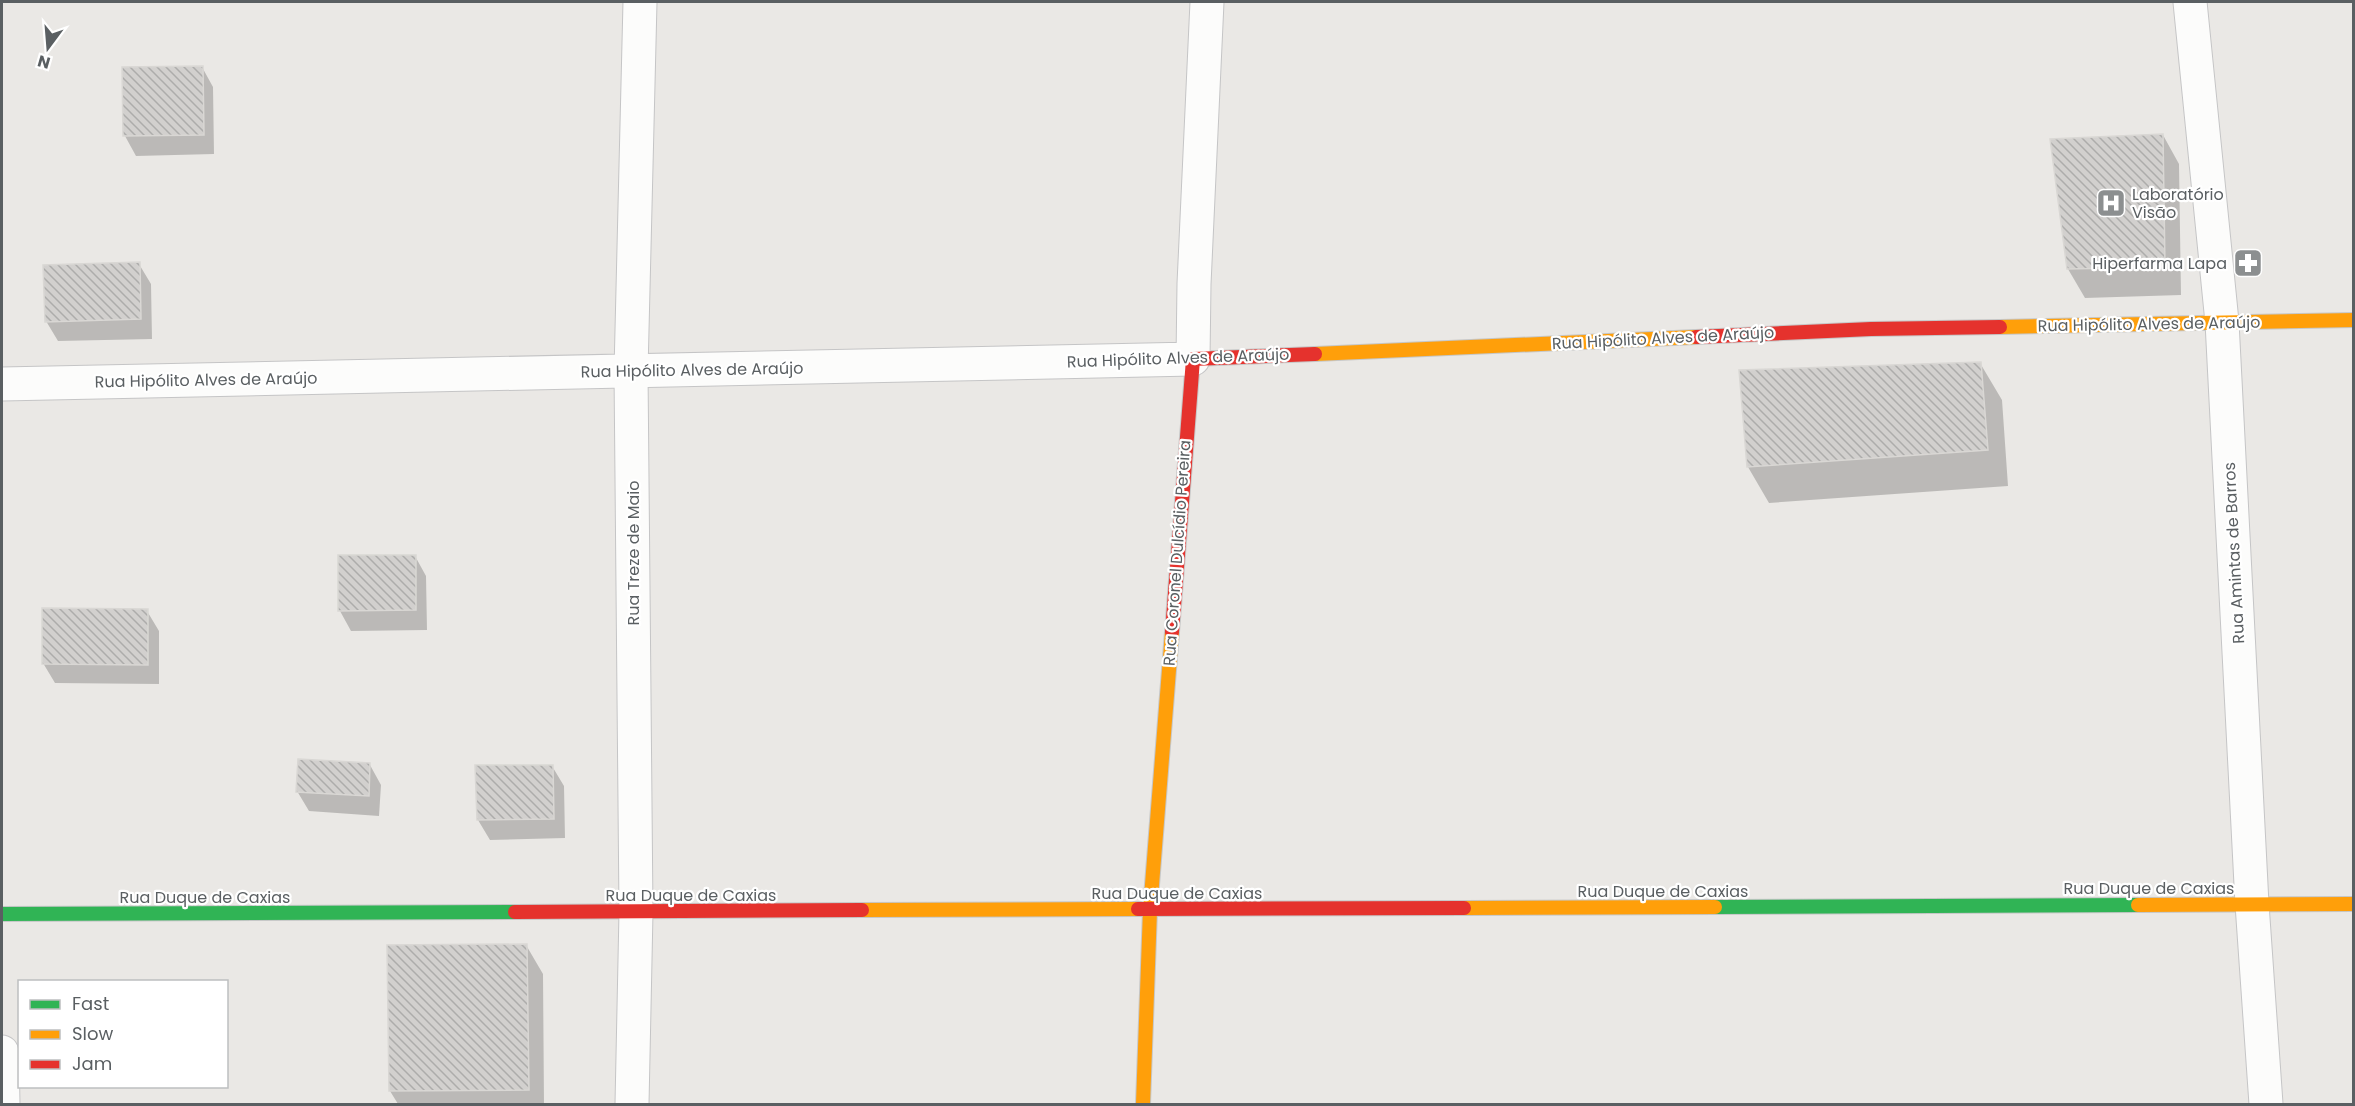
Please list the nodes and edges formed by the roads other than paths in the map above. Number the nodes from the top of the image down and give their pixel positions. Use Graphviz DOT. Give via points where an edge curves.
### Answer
graph roads {
  1 [pos="640,2"];
  2 [pos="1207,2"];
  3 [pos="2190,2"];
  4 [pos="2354,320"];
  5 [pos="2222,322"];
  6 [pos="1193,359"];
  7 [pos="631,372"];
  8 [pos="2,384"];
  9 [pos="2252,904"];
  10 [pos="2354,904"];
  11 [pos="1150,910"];
  12 [pos="636,912"];
  13 [pos="2,914"];
  14 [pos="2,1052"];
  15 [pos="3,1104"];
  16 [pos="632,1104"];
  17 [pos="1143,1104"];
  18 [pos="2266,1104"];
  1 -- 7 [label="street, Rua Treze de Maio"];
  2 -- 6 [label="street, Rua Coronel Dulcídio Pereira"];
  3 -- 5 [label="street, Rua Amintas de Barros"];
  4 -- 5 [label="street, Rua Hipólito Alves de Araújo"];
  5 -- 6 [label="street, Rua Hipólito Alves de Araújo" via="1871,329"];
  5 -- 9 [label="street, Rua Amintas de Barros"];
  6 -- 7 [label="street, Rua Hipólito Alves de Araújo"];
  6 -- 11 [label="street, Rua Coronel Dulcídio Pereira"];
  7 -- 8 [label="street, Rua Hipólito Alves de Araújo"];
  7 -- 12 [label="street, Rua Treze de Maio"];
  9 -- 10 [label="street, Rua Duque de Caxias"];
  9 -- 11 [label="street, Rua Duque de Caxias"];
  9 -- 18 [label="street, Rua Amintas de Barros"];
  11 -- 12 [label="street, Rua Duque de Caxias"];
  11 -- 17 [label="street, Rua Coronel Dulcídio Pereira"];
  12 -- 13 [label="street, Rua Duque de Caxias"];
  12 -- 16 [label="street, Rua Treze de Maio"];
  14 -- 15 [label="street"];
}
